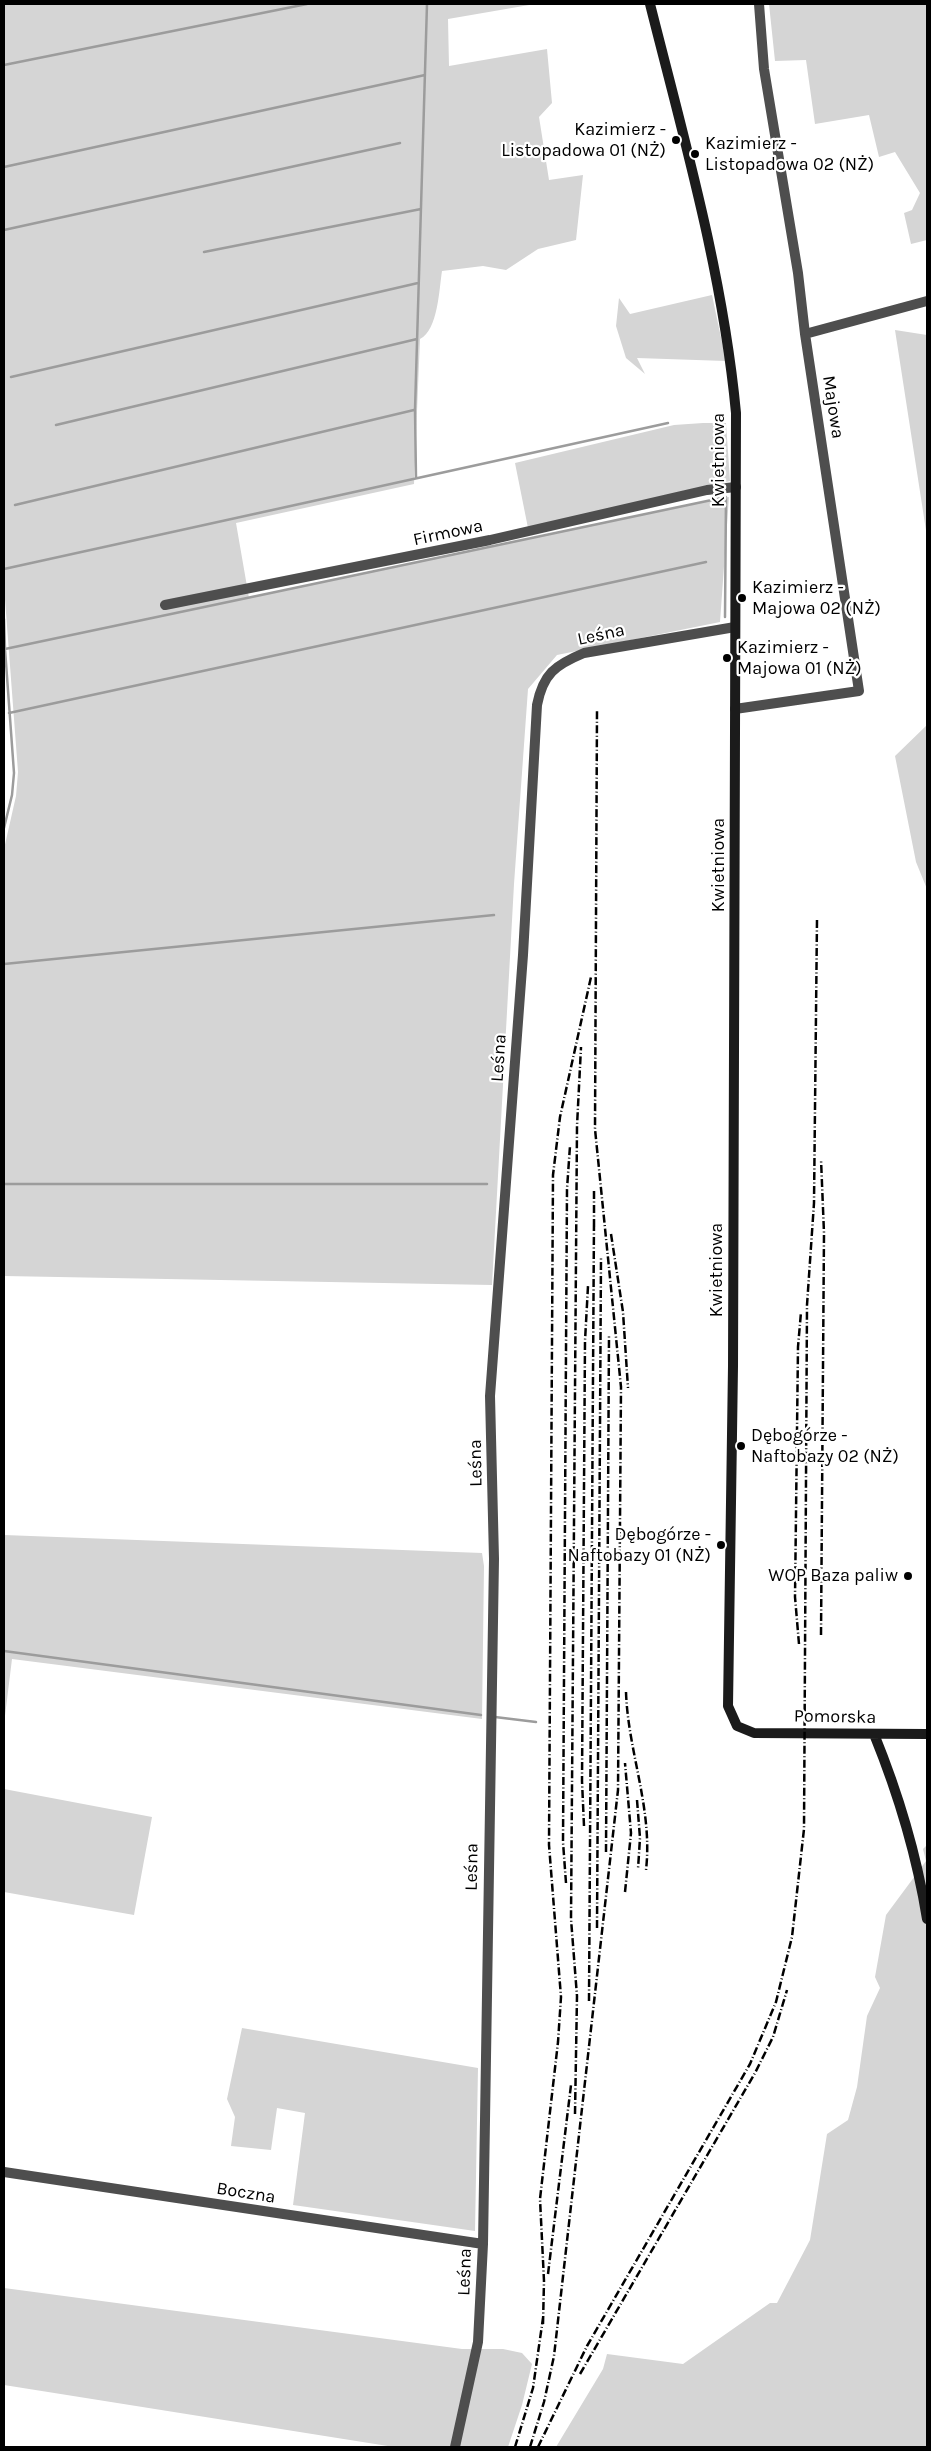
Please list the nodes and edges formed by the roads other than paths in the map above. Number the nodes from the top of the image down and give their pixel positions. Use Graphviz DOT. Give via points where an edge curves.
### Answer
graph roads {
  1 [pos="650,4"];
  2 [pos="759,4"];
  3 [pos="927,301"];
  4 [pos="805,334"];
  5 [pos="736,487"];
  6 [pos="165,605"];
  7 [pos="735,627"];
  8 [pos="735,709"];
  9 [pos="743,1730"];
  10 [pos="874,1734"];
  11 [pos="927,1734"];
  12 [pos="927,1918"];
  13 [pos="4,2172"];
  14 [pos="483,2244"];
  15 [pos="455,2447"];
  1 -- 5 [label="street, Kwietniowa" via="724,316 736,414"];
  2 -- 4 [label="street, Majowa" via="764,69"];
  3 -- 4 [label="street"];
  4 -- 8 [label="street, Majowa" via="859,691"];
  5 -- 6 [label="street, Firmowa" via="707,490 490,540"];
  5 -- 7 [label="street, Kwietniowa"];
  7 -- 8 [label="street, Kwietniowa"];
  7 -- 14 [label="street, Leśna" via="584,653 565,661 544,680 537,706 523,954 490,1396 494,1559"];
  8 -- 9 [label="street, Kwietniowa" via="733,1366 727,1695 734,1721"];
  9 -- 10 [label="street, Pomorska" via="754,1733"];
  10 -- 11 [label="street, Pomorska"];
  10 -- 12 [label="street" via="920,1876"];
  13 -- 14 [label="street, Boczna"];
  14 -- 15 [label="street, Leśna" via="478,2342"];
}
